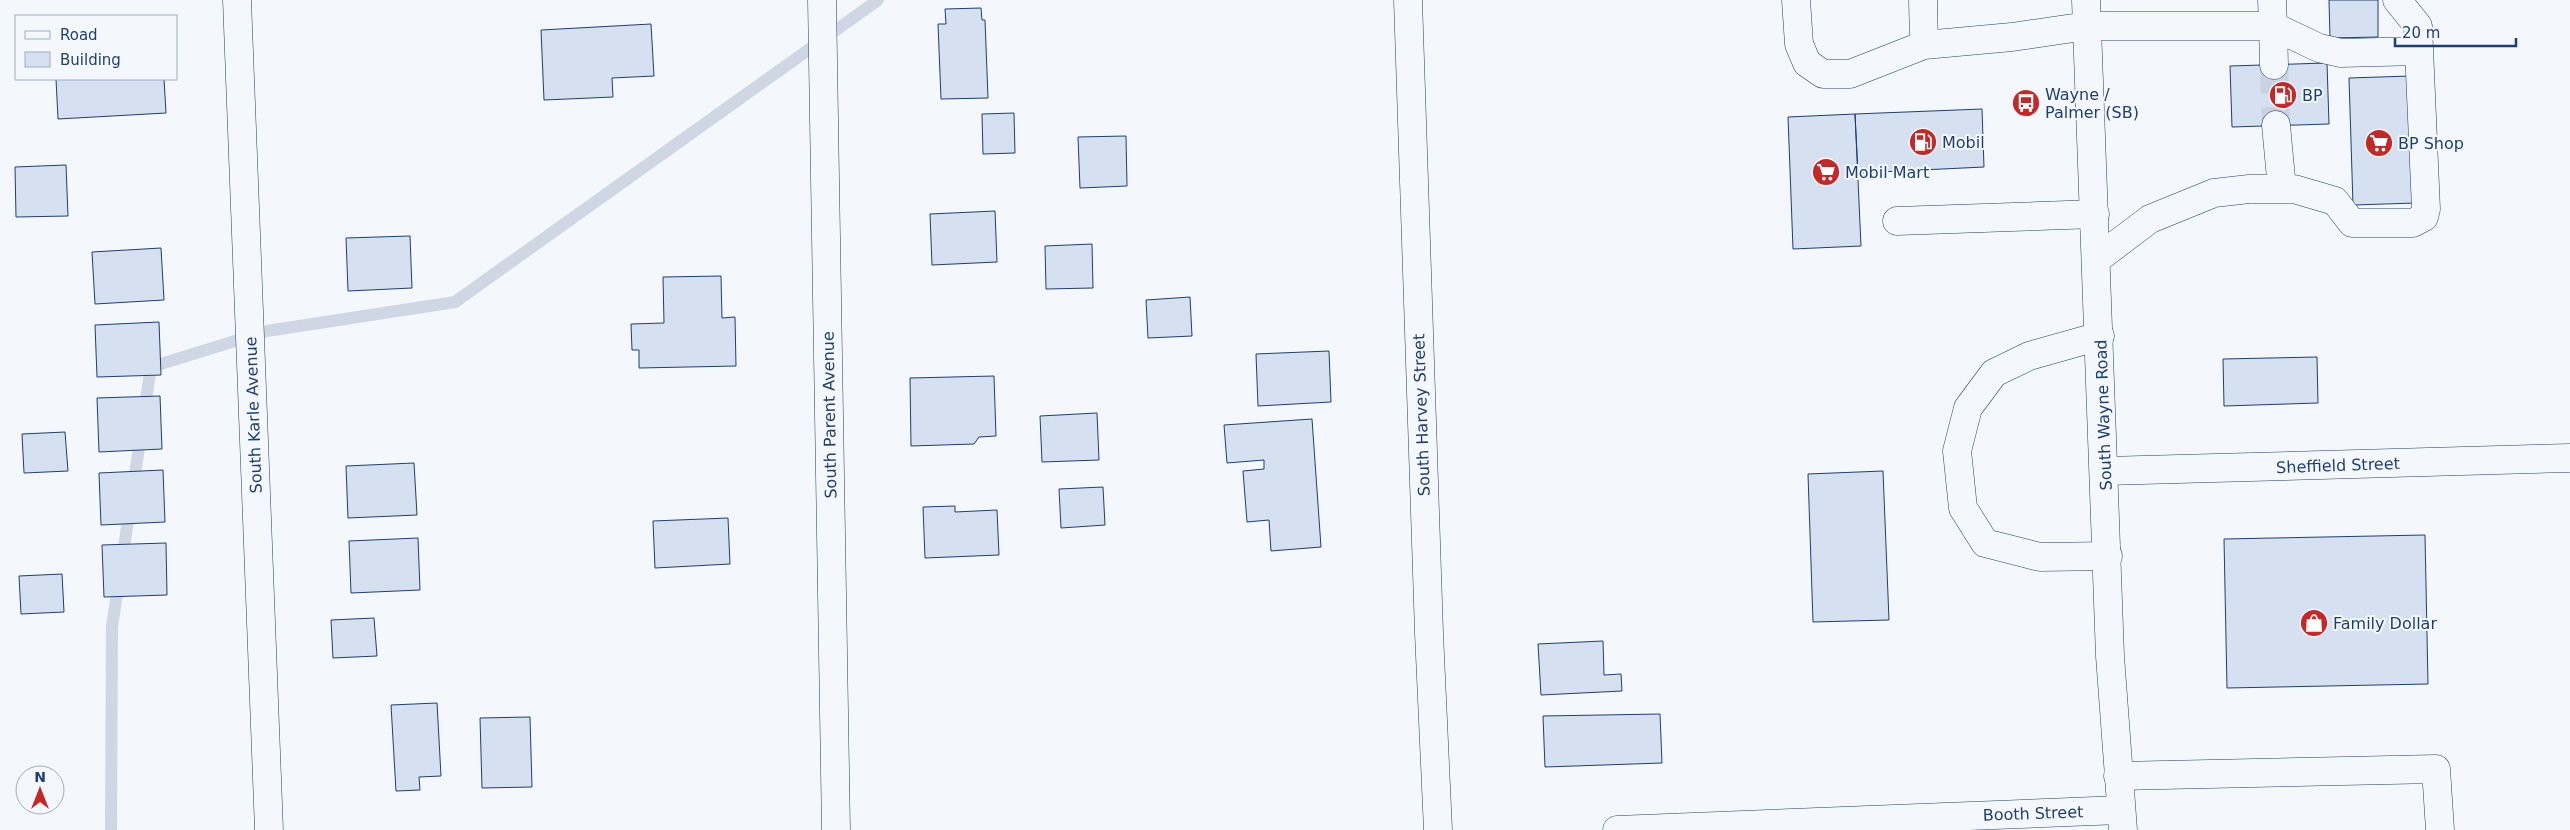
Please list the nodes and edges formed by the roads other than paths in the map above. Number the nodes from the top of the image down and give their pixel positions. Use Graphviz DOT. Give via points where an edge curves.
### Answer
graph roads {
  1 [pos="237,0"];
  2 [pos="822,0"];
  3 [pos="1408,0"];
  4 [pos="1796,0"];
  5 [pos="1923,0"];
  6 [pos="2397,0"];
  7 [pos="2087,13"];
  8 [pos="2273,13"];
  9 [pos="1924,45"];
  10 [pos="2419,51"];
  11 [pos="2274,65"];
  12 [pos="2276,125"];
  13 [pos="2282,189"];
  14 [pos="2095,214"];
  15 [pos="1897,221"];
  16 [pos="2097,259"];
  17 [pos="2100,336"];
  18 [pos="2570,458"];
  19 [pos="2105,471"];
  20 [pos="2108,556"];
  21 [pos="2118,776"];
  22 [pos="2121,820"];
  23 [pos="269,830"];
  24 [pos="836,830"];
  25 [pos="1438,830"];
  26 [pos="1616,830"];
  27 [pos="2440,830"];
  1 -- 23 [label="street, South Karle Avenue"];
  2 -- 24 [label="street, South Parent Avenue"];
  3 -- 25 [label="street, South Harvey Street"];
  4 -- 9 [label="street" via="1799,44 1807,63 1822,74 1850,74"];
  5 -- 9 [label="street"];
  6 -- 10 [label="street" via="2418,26"];
  7 -- 8 [label="street"];
  7 -- 9 [label="street" via="2012,36"];
  7 -- 14 [label="street, South Wayne Road"];
  8 -- 10 [label="street" via="2319,48 2341,53"];
  8 -- 11 [label="street"];
  10 -- 13 [label="street" via="2424,217 2413,223 2352,223 2335,201 2294,189"];
  12 -- 13 [label="street"];
  13 -- 16 [label="street" via="2214,193 2150,219"];
  14 -- 15 [label="street"];
  14 -- 16 [label="street, South Wayne Road"];
  16 -- 17 [label="street, South Wayne Road"];
  17 -- 19 [label="street, South Wayne Road"];
  17 -- 20 [label="street" via="2029,356 1994,373 1968,408 1957,451 1963,508 1985,543 2040,557"];
  18 -- 19 [label="street, Sheffield Street"];
  19 -- 20 [label="street, South Wayne Road"];
  20 -- 21 [label="street, South Wayne Road" via="2110,656"];
  21 -- 22 [label="street, South Wayne Road"];
  21 -- 27 [label="street" via="2436,769"];
  22 -- 26 [label="street, Booth Street"];
}
